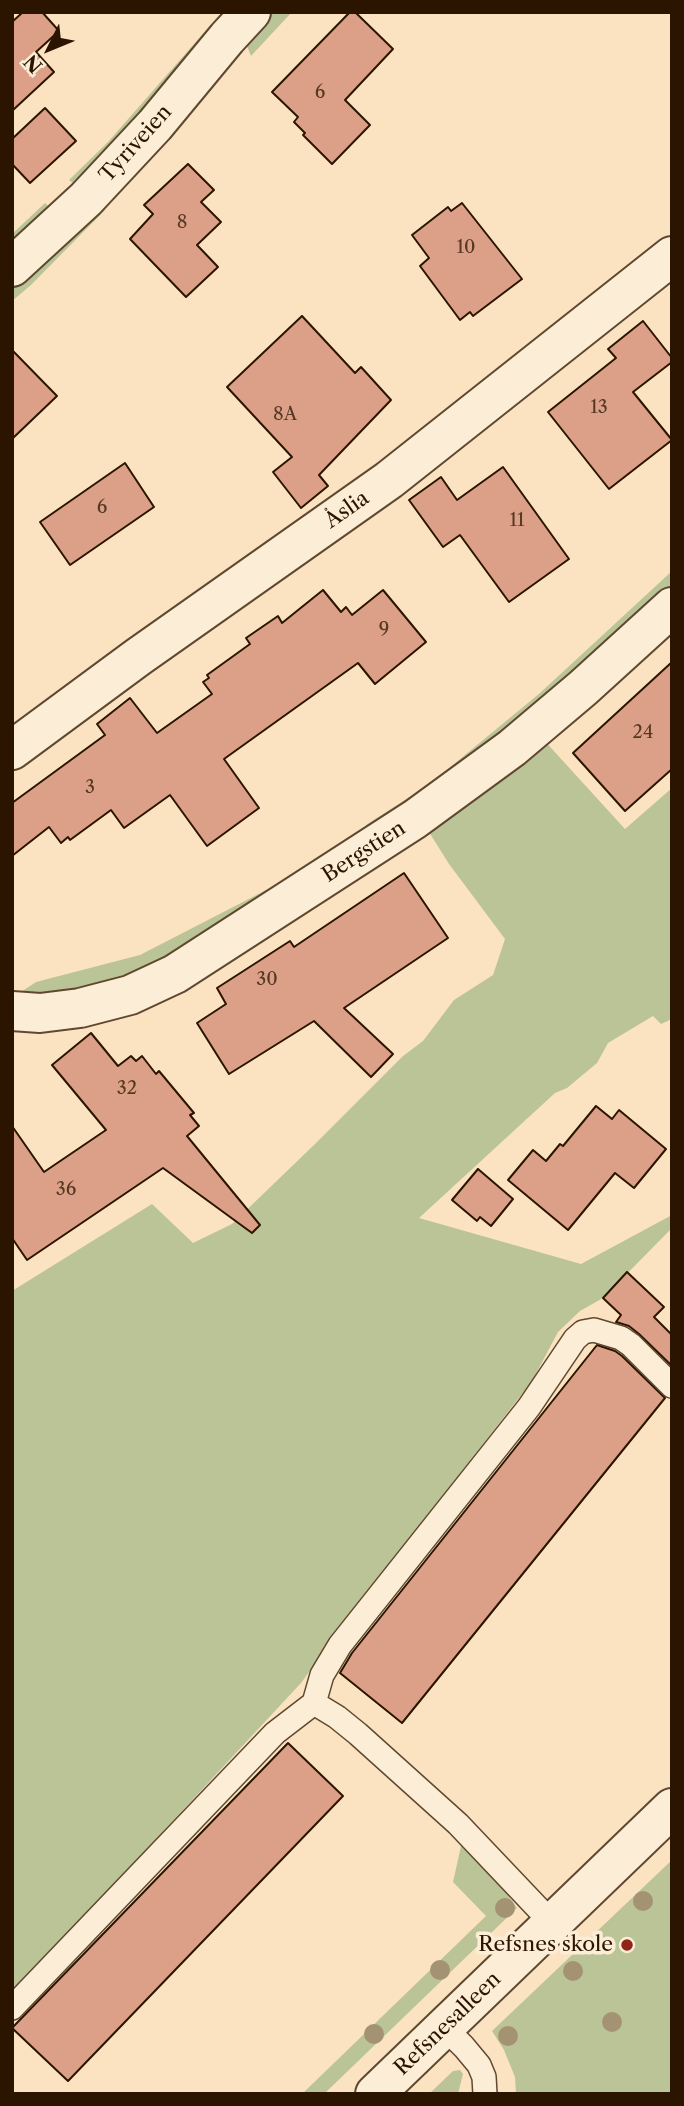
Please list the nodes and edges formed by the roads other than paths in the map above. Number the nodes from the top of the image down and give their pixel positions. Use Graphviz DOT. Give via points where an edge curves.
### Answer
graph roads {
  1 [pos="251,12"];
  2 [pos="672,256"];
  3 [pos="12,267"];
  4 [pos="672,607"];
  5 [pos="12,750"];
  6 [pos="12,1011"];
  7 [pos="672,1386"];
  8 [pos="314,1703"];
  9 [pos="672,1808"];
  10 [pos="552,1923"];
  11 [pos="12,2008"];
  12 [pos="444,2027"];
  13 [pos="375,2094"];
  14 [pos="485,2094"];
  1 -- 3 [label="street, Tyriveien" via="86,199"];
  2 -- 5 [label="street, Åslia" via="389,481"];
  4 -- 6 [label="street, Bergstien" via="583,688 415,819 175,974 130,995 80,1008"];
  7 -- 8 [label="lane" via="621,1338 594,1330 575,1339 529,1407 340,1645 322,1675"];
  8 -- 10 [label="lane" via="358,1734 458,1824"];
  8 -- 11 [label="lane" via="275,1733"];
  9 -- 10 [label="street, Refsnesalleen"];
  10 -- 12 [label="street, Refsnesalleen"];
  12 -- 13 [label="street, Refsnesalleen"];
  12 -- 14 [label="lane" via="479,2065"];
}
